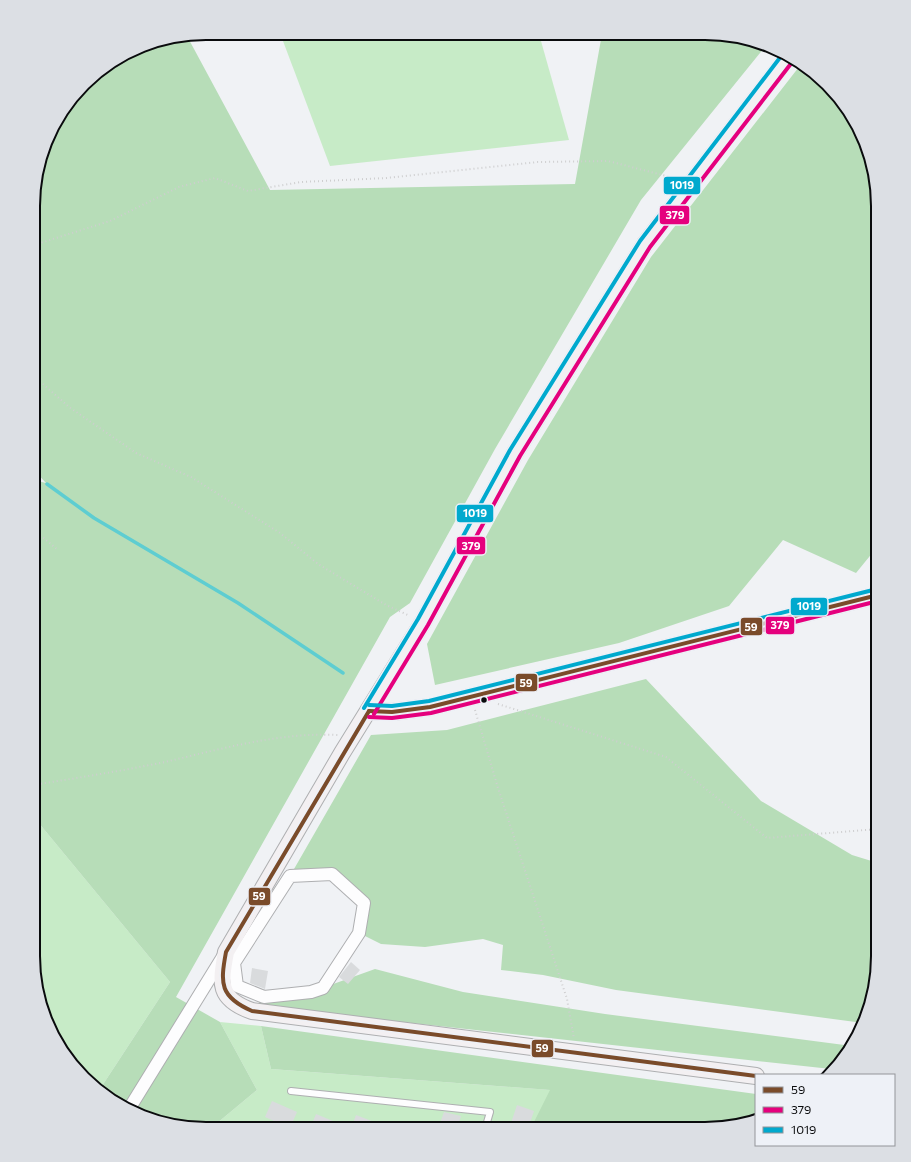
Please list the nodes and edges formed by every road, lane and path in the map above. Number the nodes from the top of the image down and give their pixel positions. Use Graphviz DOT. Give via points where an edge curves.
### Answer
graph roads {
  1 [pos="785,61"];
  2 [pos="691,183"];
  3 [pos="40,243"];
  4 [pos="40,381"];
  5 [pos="40,535"];
  6 [pos="58,550"];
  7 [pos="871,597"];
  8 [pos="423,622"];
  9 [pos="471,696"];
  10 [pos="494,703"];
  11 [pos="369,711"];
  12 [pos="353,736"];
  13 [pos="40,784"];
  14 [pos="871,830"];
  15 [pos="226,952"];
  16 [pos="237,986"];
  17 [pos="576,1052"];
  18 [pos="755,1076"];
  19 [pos="291,1091"];
  20 [pos="132,1104"];
  21 [pos="487,1122"];
  1 -- 2 [label="main road"];
  2 -- 3 [label="path" via="608,161 538,162 386,178 301,182 248,191 215,178 179,187 110,221"];
  2 -- 8 [label="main road" via="645,244 515,453"];
  4 -- 8 [label="path" via="69,407 136,453 191,477 280,533 318,564 386,605"];
  5 -- 6 [label="path"];
  7 -- 9 [label="main road"];
  8 -- 11 [label="main road"];
  9 -- 11 [label="main road" via="430,707 392,712"];
  9 -- 17 [label="path" via="498,788 567,999"];
  10 -- 14 [label="path" via="666,757 767,838"];
  11 -- 12 [label="main road"];
  12 -- 13 [label="path" via="324,735 255,742 126,770"];
  12 -- 15 [label="main road"];
  15 -- 17 [label="main road" via="222,986 237,1006 252,1011"];
  15 -- 20 [label="street"];
  16 -- 16 [label="street" via="234,963 290,876 332,874 364,903 359,933 323,988 311,992 264,997"];
  17 -- 18 [label="main road"];
  19 -- 21 [label="lane" via="490,1112"];
}
